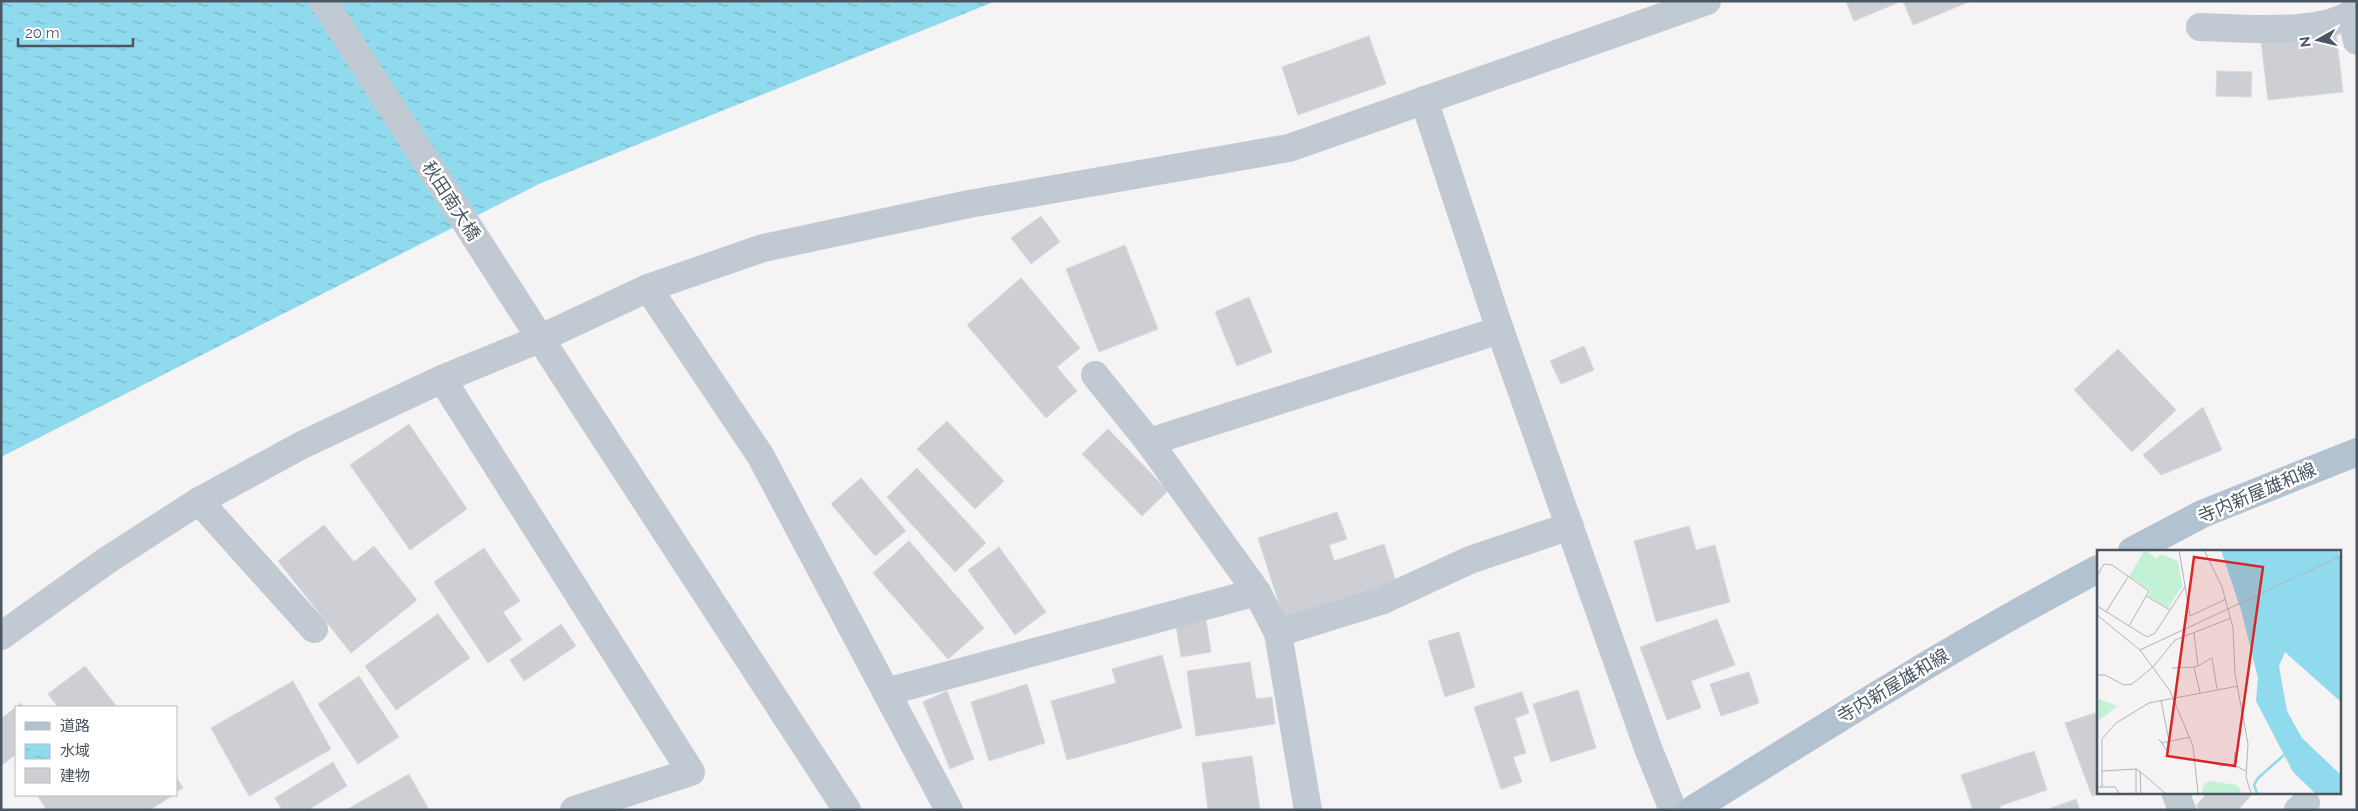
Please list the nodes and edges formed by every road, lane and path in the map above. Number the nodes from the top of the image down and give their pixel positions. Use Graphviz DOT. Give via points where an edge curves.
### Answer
graph roads {
  1 [pos="323,1"];
  2 [pos="1707,1"];
  3 [pos="2355,21"];
  4 [pos="2200,28"];
  5 [pos="1424,100"];
  6 [pos="648,288"];
  7 [pos="1500,330"];
  8 [pos="1095,375"];
  9 [pos="442,379"];
  10 [pos="1148,442"];
  11 [pos="2357,452"];
  12 [pos="199,501"];
  13 [pos="1570,526"];
  14 [pos="2134,550"];
  15 [pos="2097,571"];
  16 [pos="1257,592"];
  17 [pos="314,628"];
  18 [pos="1278,633"];
  19 [pos="1,636"];
  20 [pos="886,692"];
  21 [pos="2176,794"];
  22 [pos="574,810"];
  23 [pos="847,810"];
  24 [pos="948,810"];
  25 [pos="1308,810"];
  26 [pos="1673,810"];
  27 [pos="1692,810"];
  28 [pos="2181,810"];
  1 -- 23 [label="street, 秋田南大橋, bridge"];
  2 -- 5 [label="street"];
  3 -- 4 [label="street" via="2311,28"];
  5 -- 6 [label="street" via="1290,148 969,204 763,248"];
  5 -- 7 [label="street"];
  6 -- 9 [label="street" via="537,340"];
  6 -- 20 [label="street" via="760,455"];
  7 -- 10 [label="street"];
  7 -- 13 [label="street"];
  8 -- 10 [label="street"];
  9 -- 12 [label="street" via="302,445"];
  9 -- 22 [label="street" via="692,772"];
  10 -- 16 [label="street"];
  11 -- 14 [label="main road, 寺内新屋雄和線" via="2202,514"];
  12 -- 17 [label="street"];
  12 -- 19 [label="street" via="106,561"];
  13 -- 18 [label="street" via="1470,560 1381,600"];
  13 -- 26 [label="street"];
  15 -- 27 [label="main road, 寺内新屋雄和線" via="2026,607 1872,698"];
  16 -- 18 [label="street"];
  16 -- 20 [label="street"];
  18 -- 25 [label="street"];
  20 -- 24 [label="street"];
  21 -- 28 [label="street"];
}
